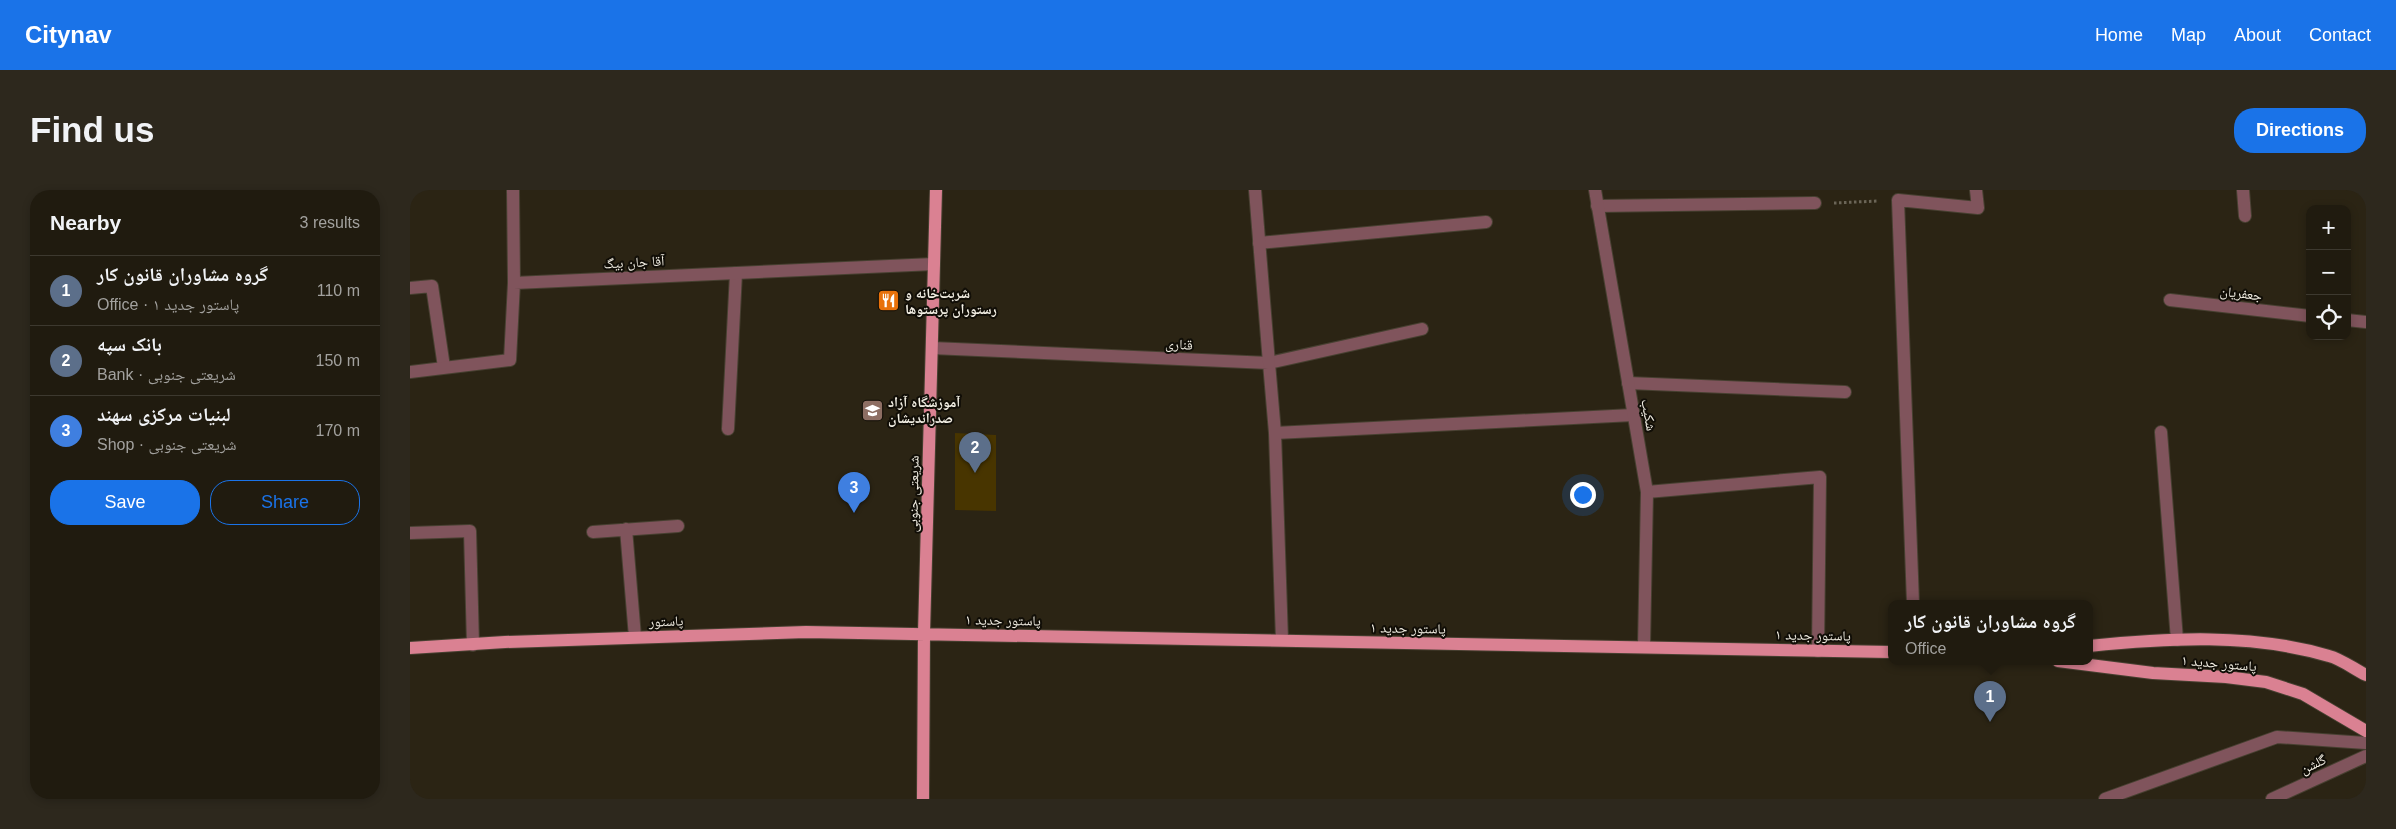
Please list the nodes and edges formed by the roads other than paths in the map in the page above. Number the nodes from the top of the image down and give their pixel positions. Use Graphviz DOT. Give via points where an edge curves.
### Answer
graph roads {
  1 [pos="513,190"];
  2 [pos="936,190"];
  3 [pos="1255,190"];
  4 [pos="1595,190"];
  5 [pos="1976,190"];
  6 [pos="2243,190"];
  7 [pos="1815,203"];
  8 [pos="1597,206"];
  9 [pos="2245,216"];
  10 [pos="1486,222"];
  11 [pos="1259,243"];
  12 [pos="934,264"];
  13 [pos="736,273"];
  14 [pos="514,283"];
  15 [pos="410,288"];
  16 [pos="2170,300"];
  17 [pos="2306,316"];
  18 [pos="2351,320"];
  19 [pos="2366,322"];
  20 [pos="1422,329"];
  21 [pos="932,348"];
  22 [pos="1269,363"];
  23 [pos="444,368"];
  24 [pos="410,372"];
  25 [pos="1628,383"];
  26 [pos="1846,392"];
  27 [pos="1633,415"];
  28 [pos="728,429"];
  29 [pos="2161,432"];
  30 [pos="1275,433"];
  31 [pos="1647,492"];
  32 [pos="678,526"];
  33 [pos="626,529"];
  34 [pos="593,532"];
  35 [pos="410,533"];
  36 [pos="1913,600"];
  37 [pos="924,633"];
  38 [pos="635,637"];
  39 [pos="1282,640"];
  40 [pos="2177,640"];
  41 [pos="472,644"];
  42 [pos="2093,646"];
  43 [pos="1644,647"];
  44 [pos="410,648"];
  45 [pos="1818,650"];
  46 [pos="1888,652"];
  47 [pos="2089,665"];
  48 [pos="2366,675"];
  49 [pos="2366,731"];
  50 [pos="2366,744"];
  51 [pos="2366,756"];
  52 [pos="923,799"];
  53 [pos="2106,799"];
  54 [pos="2272,799"];
  1 -- 14 [label="street"];
  2 -- 12 [label="main road, شریعتی جنوبی"];
  3 -- 11 [label="street"];
  4 -- 8 [label="street, شکیب"];
  5 -- 36 [label="street" via="1978,208 1898,200"];
  6 -- 9 [label="street"];
  7 -- 8 [label="street"];
  8 -- 25 [label="street, شکیب"];
  10 -- 11 [label="street"];
  11 -- 22 [label="street"];
  12 -- 13 [label="street, آقا جان بیگ"];
  12 -- 21 [label="main road, شریعتی جنوبی"];
  13 -- 14 [label="street, آقا جان بیگ"];
  13 -- 28 [label="street"];
  14 -- 23 [label="street" via="510,360"];
  15 -- 23 [label="street" via="432,286"];
  16 -- 17 [label="street, جعفریان"];
  18 -- 19 [label="street"];
  20 -- 22 [label="street, قناری"];
  21 -- 22 [label="street, قناری"];
  21 -- 37 [label="main road, شریعتی جنوبی"];
  22 -- 30 [label="street"];
  23 -- 24 [label="street"];
  25 -- 26 [label="street"];
  25 -- 27 [label="street, شکیب"];
  27 -- 30 [label="street"];
  27 -- 31 [label="street, شکیب"];
  29 -- 40 [label="street"];
  30 -- 39 [label="street"];
  31 -- 43 [label="street, شکیب"];
  31 -- 45 [label="street" via="1820,476"];
  32 -- 33 [label="street"];
  33 -- 34 [label="street"];
  33 -- 38 [label="street"];
  35 -- 41 [label="street" via="470,531"];
  37 -- 38 [label="main road, پاستور" via="806,632"];
  37 -- 39 [label="main road, پاستور جدید ۱"];
  37 -- 52 [label="main road, شریعتی جنوبی"];
  38 -- 41 [label="main road, پاستور"];
  39 -- 43 [label="main road, پاستور جدید ۱"];
  40 -- 42 [label="main road, پاستور جدید ۱"];
  40 -- 48 [label="main road, پاستور جدید ۱" via="2238,640 2282,645 2330,656"];
  41 -- 44 [label="main road, پاستور"];
  43 -- 45 [label="main road, پاستور جدید ۱"];
  45 -- 46 [label="main road, پاستور جدید ۱"];
  47 -- 49 [label="main road, پاستور جدید ۱" via="2266,682 2303,694"];
  50 -- 53 [label="street" via="2277,737"];
  51 -- 54 [label="street, گلشن"];
}
